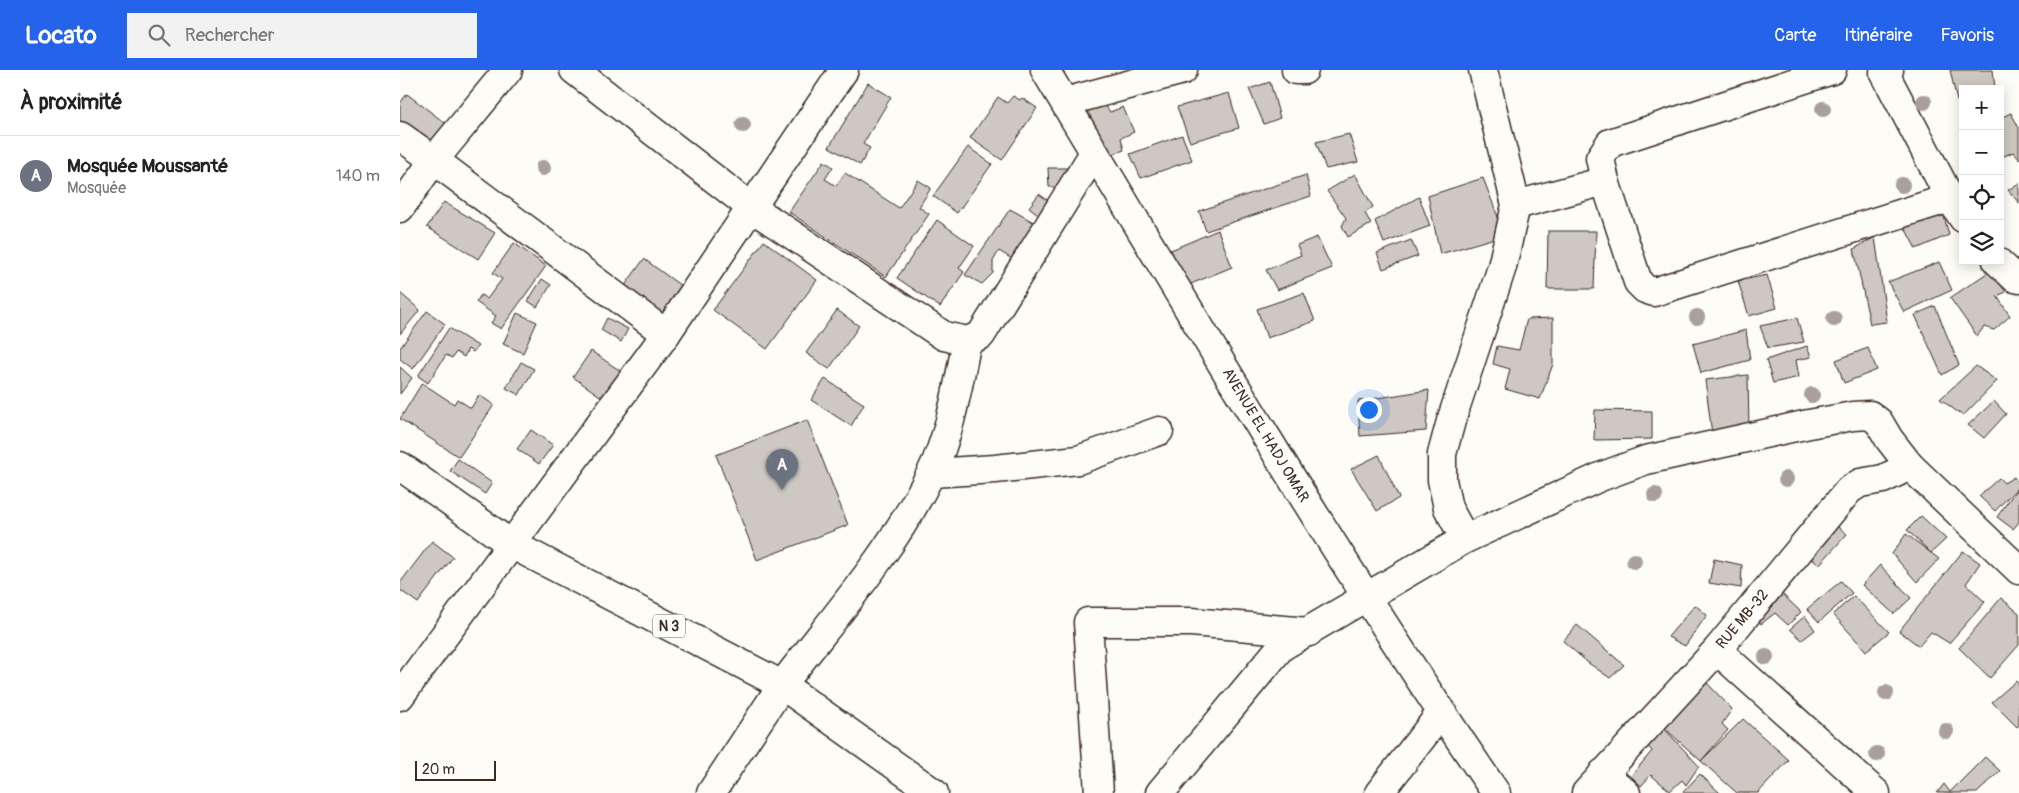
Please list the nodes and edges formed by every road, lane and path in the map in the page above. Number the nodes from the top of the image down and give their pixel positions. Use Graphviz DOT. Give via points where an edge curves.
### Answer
graph roads {
  1 [pos="508,70"];
  2 [pos="574,70"];
  3 [pos="844,70"];
  4 [pos="1045,70"];
  5 [pos="1183,70"];
  6 [pos="1296,70"];
  7 [pos="1304,70"];
  8 [pos="1484,70"];
  9 [pos="1832,70"];
  10 [pos="1885,71"];
  11 [pos="1064,102"];
  12 [pos="400,136"];
  13 [pos="1094,153"];
  14 [pos="434,160"];
  15 [pos="1605,181"];
  16 [pos="1516,205"];
  17 [pos="400,208"];
  18 [pos="752,208"];
  19 [pos="1957,208"];
  20 [pos="2001,265"];
  21 [pos="2019,278"];
  22 [pos="666,334"];
  23 [pos="967,341"];
  24 [pos="1159,431"];
  25 [pos="400,466"];
  26 [pos="1910,466"];
  27 [pos="932,473"];
  28 [pos="1465,540"];
  29 [pos="511,544"];
  30 [pos="2019,570"];
  31 [pos="1365,597"];
  32 [pos="1309,632"];
  33 [pos="1717,650"];
  34 [pos="782,685"];
  35 [pos="400,696"];
  36 [pos="1441,713"];
  37 [pos="1595,783"];
  38 [pos="711,793"];
  39 [pos="934,793"];
  40 [pos="1099,793"];
  41 [pos="1160,793"];
  42 [pos="1379,793"];
  43 [pos="1496,793"];
  44 [pos="1626,793"];
  45 [pos="1876,793"];
  1 -- 14 [label="street"];
  2 -- 18 [label="street"];
  3 -- 18 [label="street"];
  4 -- 11 [label="street, AVENUE EL HADJ OMAR"];
  5 -- 11 [label="street"];
  6 -- 7 [label="street"];
  8 -- 16 [label="street"];
  9 -- 15 [label="street" via="1610,143 1600,158"];
  10 -- 19 [label="street"];
  11 -- 13 [label="street, AVENUE EL HADJ OMAR"];
  12 -- 14 [label="street"];
  13 -- 23 [label="street" via="981,335"];
  13 -- 31 [label="street, AVENUE EL HADJ OMAR"];
  14 -- 17 [label="street"];
  14 -- 22 [label="street"];
  15 -- 16 [label="street"];
  15 -- 19 [label="street" via="1638,282 1654,292"];
  16 -- 28 [label="street" via="1502,267 1442,454 1442,480 1448,508"];
  18 -- 22 [label="street"];
  18 -- 23 [label="street" via="944,336"];
  20 -- 21 [label="street"];
  22 -- 29 [label="street"];
  23 -- 27 [label="street" via="945,439"];
  24 -- 27 [label="street" via="1078,460"];
  25 -- 29 [label="street, N 3"];
  26 -- 28 [label="street" via="1879,422 1870,415 1853,416 1646,460 1600,477"];
  26 -- 30 [label="street"];
  26 -- 33 [label="street, RUE MB-32" via="1849,490"];
  27 -- 34 [label="street" via="888,549"];
  28 -- 31 [label="street"];
  29 -- 34 [label="street, N 3"];
  29 -- 35 [label="street"];
  31 -- 32 [label="street"];
  31 -- 36 [label="street, AVENUE EL HADJ OMAR"];
  32 -- 40 [label="street" via="1191,622 1088,622"];
  32 -- 41 [label="street" via="1281,647"];
  33 -- 37 [label="street, RUE MB-32"];
  33 -- 45 [label="street"];
  34 -- 38 [label="street"];
  34 -- 39 [label="street, N 3"];
  36 -- 42 [label="street"];
  36 -- 43 [label="street, AVENUE EL HADJ OMAR"];
  37 -- 44 [label="street"];
}
